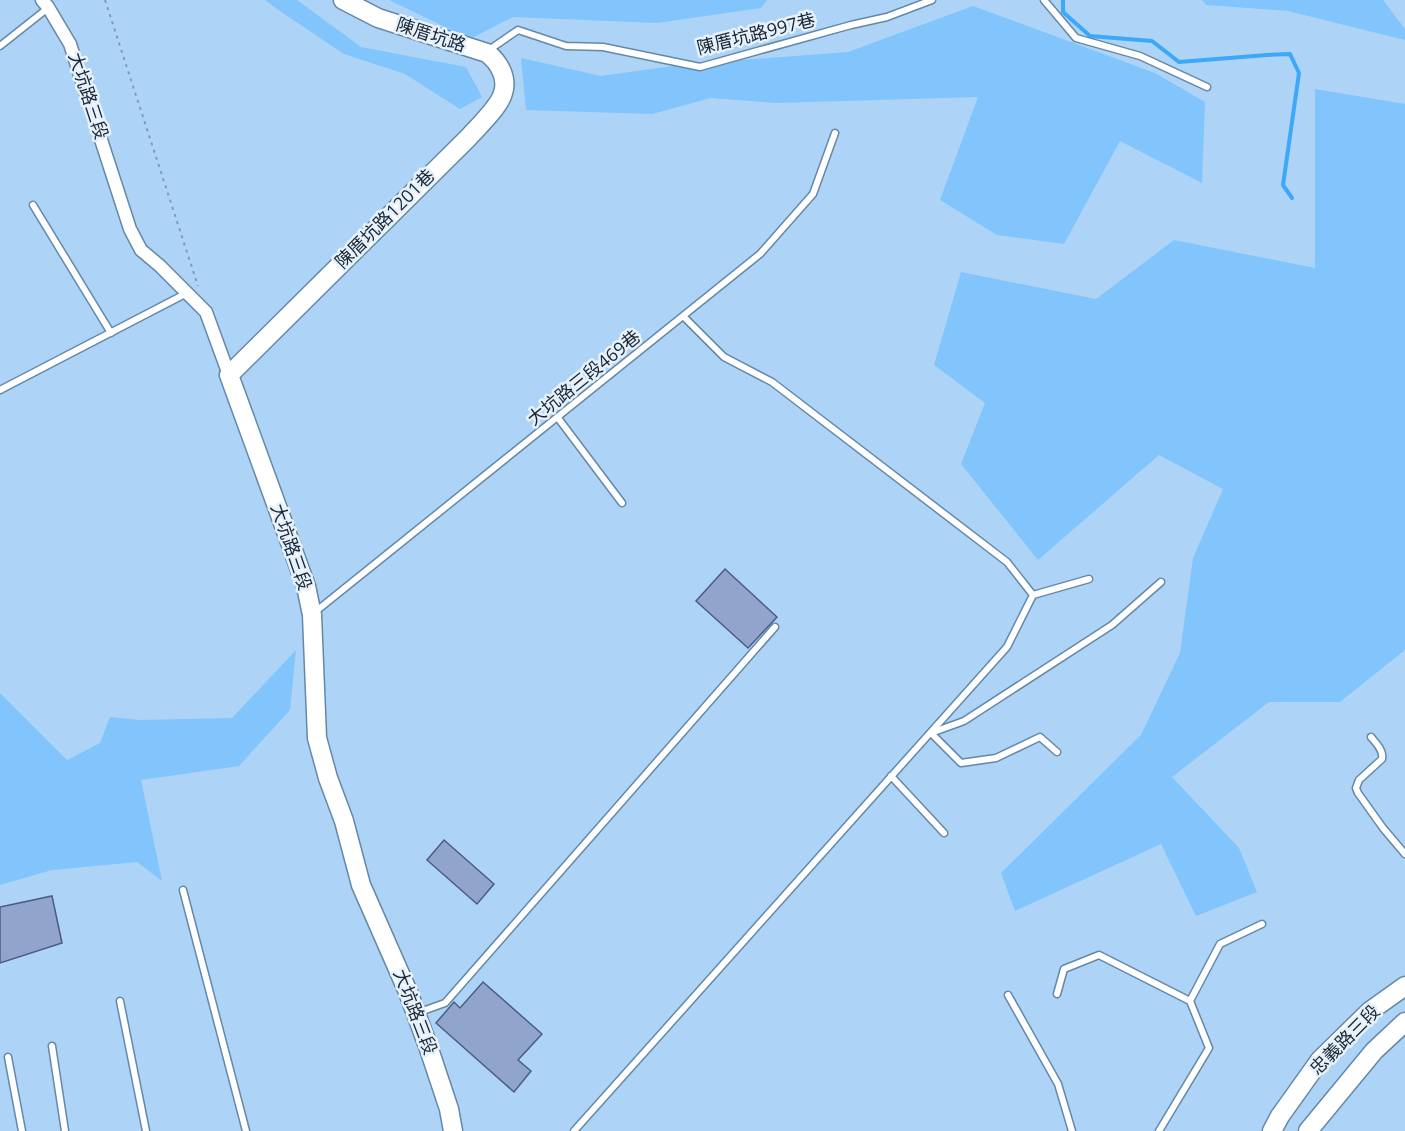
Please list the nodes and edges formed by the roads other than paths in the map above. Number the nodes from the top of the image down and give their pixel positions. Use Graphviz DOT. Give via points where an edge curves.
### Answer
graph roads {
  1 [pos="343,0"];
  2 [pos="932,0"];
  3 [pos="1044,0"];
  4 [pos="45,4"];
  5 [pos="0,46"];
  6 [pos="487,53"];
  7 [pos="1207,87"];
  8 [pos="835,133"];
  9 [pos="33,205"];
  10 [pos="188,293"];
  11 [pos="684,317"];
  12 [pos="111,333"];
  13 [pos="229,375"];
  14 [pos="0,390"];
  15 [pos="558,418"];
  16 [pos="622,503"];
  17 [pos="1089,579"];
  18 [pos="1161,582"];
  19 [pos="1033,595"];
  20 [pos="312,615"];
  21 [pos="775,627"];
  22 [pos="931,733"];
  23 [pos="1371,737"];
  24 [pos="1057,752"];
  25 [pos="891,776"];
  26 [pos="944,833"];
  27 [pos="1405,854"];
  28 [pos="183,890"];
  29 [pos="1262,924"];
  30 [pos="1405,986"];
  31 [pos="1058,994"];
  32 [pos="1008,995"];
  33 [pos="120,1001"];
  34 [pos="1190,1001"];
  35 [pos="416,1013"];
  36 [pos="1405,1022"];
  37 [pos="52,1046"];
  38 [pos="8,1057"];
  39 [pos="22,1131"];
  40 [pos="65,1131"];
  41 [pos="146,1131"];
  42 [pos="246,1131"];
  43 [pos="453,1131"];
  44 [pos="574,1131"];
  45 [pos="1072,1131"];
  46 [pos="1159,1131"];
  47 [pos="1272,1131"];
  48 [pos="1308,1131"];
  1 -- 6 [label="street, 陳厝坑路" via="378,18"];
  2 -- 6 [label="lane, 陳厝坑路997巷" via="887,17 700,67 603,46 566,46 518,30"];
  3 -- 7 [label="lane" via="1076,38 1140,56"];
  4 -- 5 [label="lane"];
  4 -- 10 [label="street, 大坑路三段" via="70,44 130,229 141,250"];
  6 -- 13 [label="street, 陳厝坑路1201巷" via="496,59 504,77 503,94 491,112"];
  8 -- 11 [label="lane, 大坑路三段469巷" via="813,194 760,254"];
  9 -- 12 [label="lane"];
  10 -- 12 [label="lane"];
  10 -- 13 [label="street, 大坑路三段" via="206,312"];
  11 -- 15 [label="lane, 大坑路三段469巷"];
  11 -- 19 [label="lane" via="724,357 772,382 1007,562"];
  12 -- 14 [label="lane"];
  13 -- 20 [label="street, 大坑路三段" via="306,586"];
  15 -- 16 [label="lane"];
  15 -- 20 [label="lane, 大坑路三段469巷"];
  17 -- 19 [label="lane"];
  18 -- 22 [label="lane" via="1112,625 964,721"];
  19 -- 22 [label="lane" via="1007,647"];
  20 -- 35 [label="street, 大坑路三段" via="317,738 361,885"];
  21 -- 35 [label="lane" via="445,1003"];
  22 -- 24 [label="lane" via="961,763 996,759 1040,737"];
  22 -- 25 [label="lane"];
  23 -- 27 [label="lane" via="1382,759 1359,780 1356,788"];
  25 -- 26 [label="lane"];
  25 -- 44 [label="lane"];
  28 -- 42 [label="lane"];
  29 -- 34 [label="lane" via="1220,944"];
  30 -- 47 [label="street, 忠義路三段" via="1370,1011 1320,1060"];
  31 -- 34 [label="lane" via="1065,969 1099,955"];
  32 -- 45 [label="lane" via="1058,1084"];
  33 -- 41 [label="lane"];
  34 -- 46 [label="lane" via="1209,1048"];
  35 -- 43 [label="street, 大坑路三段"];
  36 -- 48 [label="street, 忠義路三段" via="1374,1051"];
  37 -- 40 [label="lane"];
  38 -- 39 [label="lane"];
}
